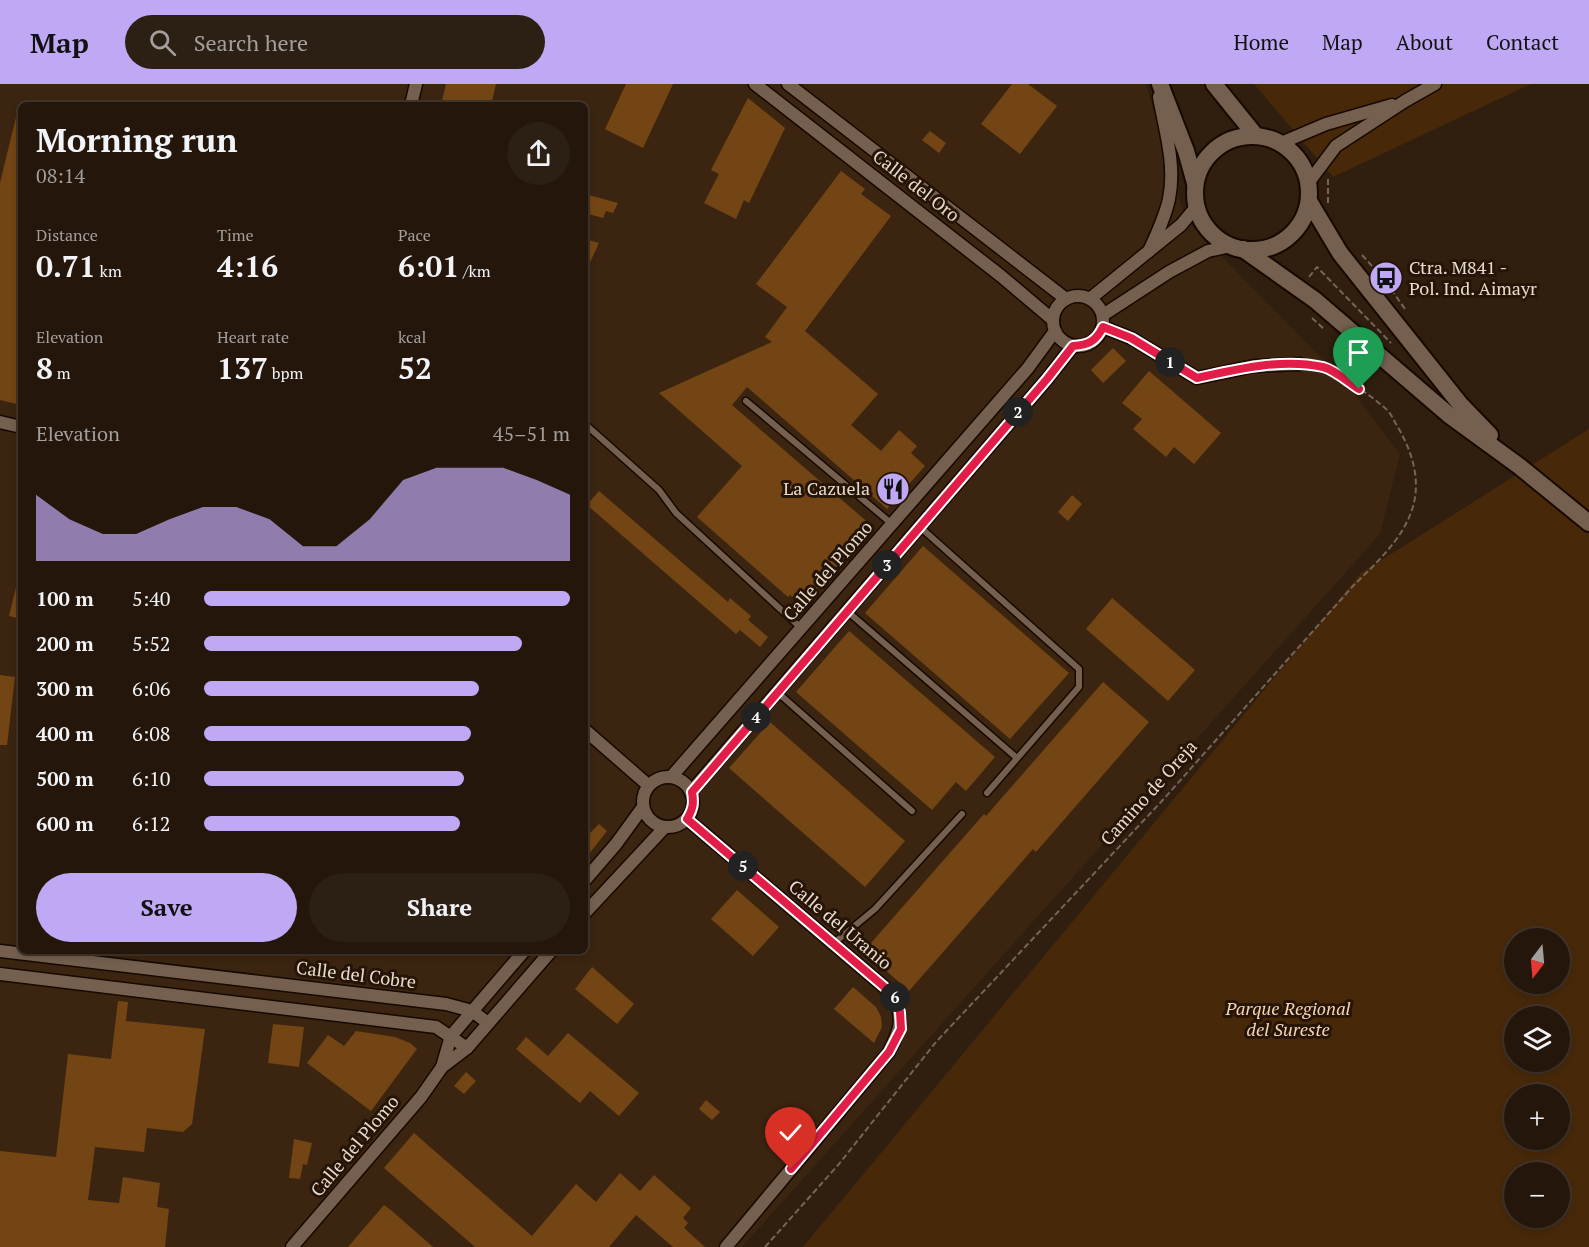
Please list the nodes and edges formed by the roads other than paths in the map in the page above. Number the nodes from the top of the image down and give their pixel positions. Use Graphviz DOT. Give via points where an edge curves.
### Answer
graph roads {
  1 [pos="416,84"];
  2 [pos="755,84"];
  3 [pos="788,84"];
  4 [pos="1159,84"];
  5 [pos="1214,84"];
  6 [pos="1435,84"];
  7 [pos="1405,101"];
  8 [pos="412,102"];
  9 [pos="1256,136"];
  10 [pos="1281,143"];
  11 [pos="1309,182"];
  12 [pos="1195,183"];
  13 [pos="1309,201"];
  14 [pos="1196,207"];
  15 [pos="1237,248"];
  16 [pos="1149,251"];
  17 [pos="1091,298"];
  18 [pos="1066,299"];
  19 [pos="1103,321"];
  20 [pos="1054,326"];
  21 [pos="1073,346"];
  22 [pos="1300,364"];
  23 [pos="746,401"];
  24 [pos="0,422"];
  25 [pos="18,426"];
  26 [pos="588,427"];
  27 [pos="1519,466"];
  28 [pos="1589,523"];
  29 [pos="893,525"];
  30 [pos="920,527"];
  31 [pos="847,611"];
  32 [pos="802,629"];
  33 [pos="777,692"];
  34 [pos="588,733"];
  35 [pos="1017,758"];
  36 [pos="672,776"];
  37 [pos="648,785"];
  38 [pos="692,792"];
  39 [pos="987,793"];
  40 [pos="643,807"];
  41 [pos="912,811"];
  42 [pos="962,814"];
  43 [pos="687,819"];
  44 [pos="664,827"];
  45 [pos="588,877"];
  46 [pos="588,910"];
  47 [pos="833,944"];
  48 [pos="0,951"];
  49 [pos="18,953"];
  50 [pos="25,954"];
  51 [pos="521,954"];
  52 [pos="548,954"];
  53 [pos="0,974"];
  54 [pos="472,1011"];
  55 [pos="488,1023"];
  56 [pos="451,1036"];
  57 [pos="467,1048"];
  58 [pos="442,1067"];
  59 [pos="292,1247"];
  60 [pos="726,1247"];
  1 -- 8 [label="street"];
  2 -- 20 [label="street, Calle del Oro" via="967,249"];
  3 -- 18 [label="street"];
  4 -- 12 [label="main road"];
  4 -- 16 [label="street" via="1171,168 1163,220"];
  5 -- 9 [label="main road"];
  6 -- 7 [label="street"];
  7 -- 10 [label="street" via="1326,124"];
  7 -- 11 [label="street" via="1336,146"];
  9 -- 10 [label="main road"];
  9 -- 12 [label="main road" via="1223,143 1205,160"];
  10 -- 11 [label="main road" via="1294,153"];
  11 -- 13 [label="main road"];
  12 -- 14 [label="main road"];
  13 -- 15 [label="main road" via="1305,216 1286,239 1258,250"];
  13 -- 27 [label="main road" via="1340,253 1408,340"];
  14 -- 15 [label="main road" via="1215,237"];
  14 -- 16 [label="street"];
  15 -- 19 [label="street" via="1198,256 1144,288"];
  15 -- 27 [label="main road" via="1300,288 1449,415"];
  16 -- 17 [label="street"];
  17 -- 18 [label="street" via="1078,295"];
  17 -- 19 [label="street" via="1099,305"];
  18 -- 20 [label="street" via="1054,312"];
  19 -- 21 [label="street" via="1097,338 1086,345"];
  19 -- 22 [label="street" via="1197,378 1254,366"];
  20 -- 21 [label="street" via="1059,338"];
  20 -- 29 [label="street, Calle del Plomo" via="1028,368"];
  21 -- 30 [label="street"];
  23 -- 29 [label="lane"];
  24 -- 25 [label="street"];
  26 -- 32 [label="lane"];
  27 -- 28 [label="main road"];
  29 -- 32 [label="street, Calle del Plomo"];
  30 -- 31 [label="street"];
  30 -- 35 [label="lane" via="1079,669 1079,687"];
  31 -- 33 [label="street"];
  31 -- 35 [label="lane"];
  32 -- 36 [label="street, Calle del Plomo"];
  33 -- 38 [label="street"];
  33 -- 41 [label="lane"];
  34 -- 37 [label="street"];
  35 -- 39 [label="lane"];
  36 -- 37 [label="street" via="663,776"];
  36 -- 38 [label="street"];
  37 -- 40 [label="street"];
  38 -- 43 [label="street" via="692,811"];
  40 -- 44 [label="street" via="654,824"];
  40 -- 45 [label="street"];
  42 -- 47 [label="lane" via="875,909"];
  43 -- 44 [label="street"];
  43 -- 47 [label="street, Calle del Uranio"];
  44 -- 46 [label="street"];
  47 -- 60 [label="street, Calle del Uranio" via="895,996 901,1029 889,1052"];
  48 -- 49 [label="street, Calle del Cobre"];
  50 -- 54 [label="street, Calle del Cobre" via="446,1004"];
  51 -- 54 [label="street, Calle del Plomo"];
  52 -- 55 [label="street, Calle del Plomo"];
  53 -- 56 [label="street" via="436,1026"];
  54 -- 55 [label="street, Calle del Cobre"];
  54 -- 56 [label="street, Calle del Plomo"];
  55 -- 57 [label="street, Calle del Plomo"];
  56 -- 57 [label="street"];
  56 -- 58 [label="street, Calle del Plomo"];
  57 -- 58 [label="street, Calle del Plomo"];
  58 -- 59 [label="street, Calle del Plomo" via="421,1097"];
}
